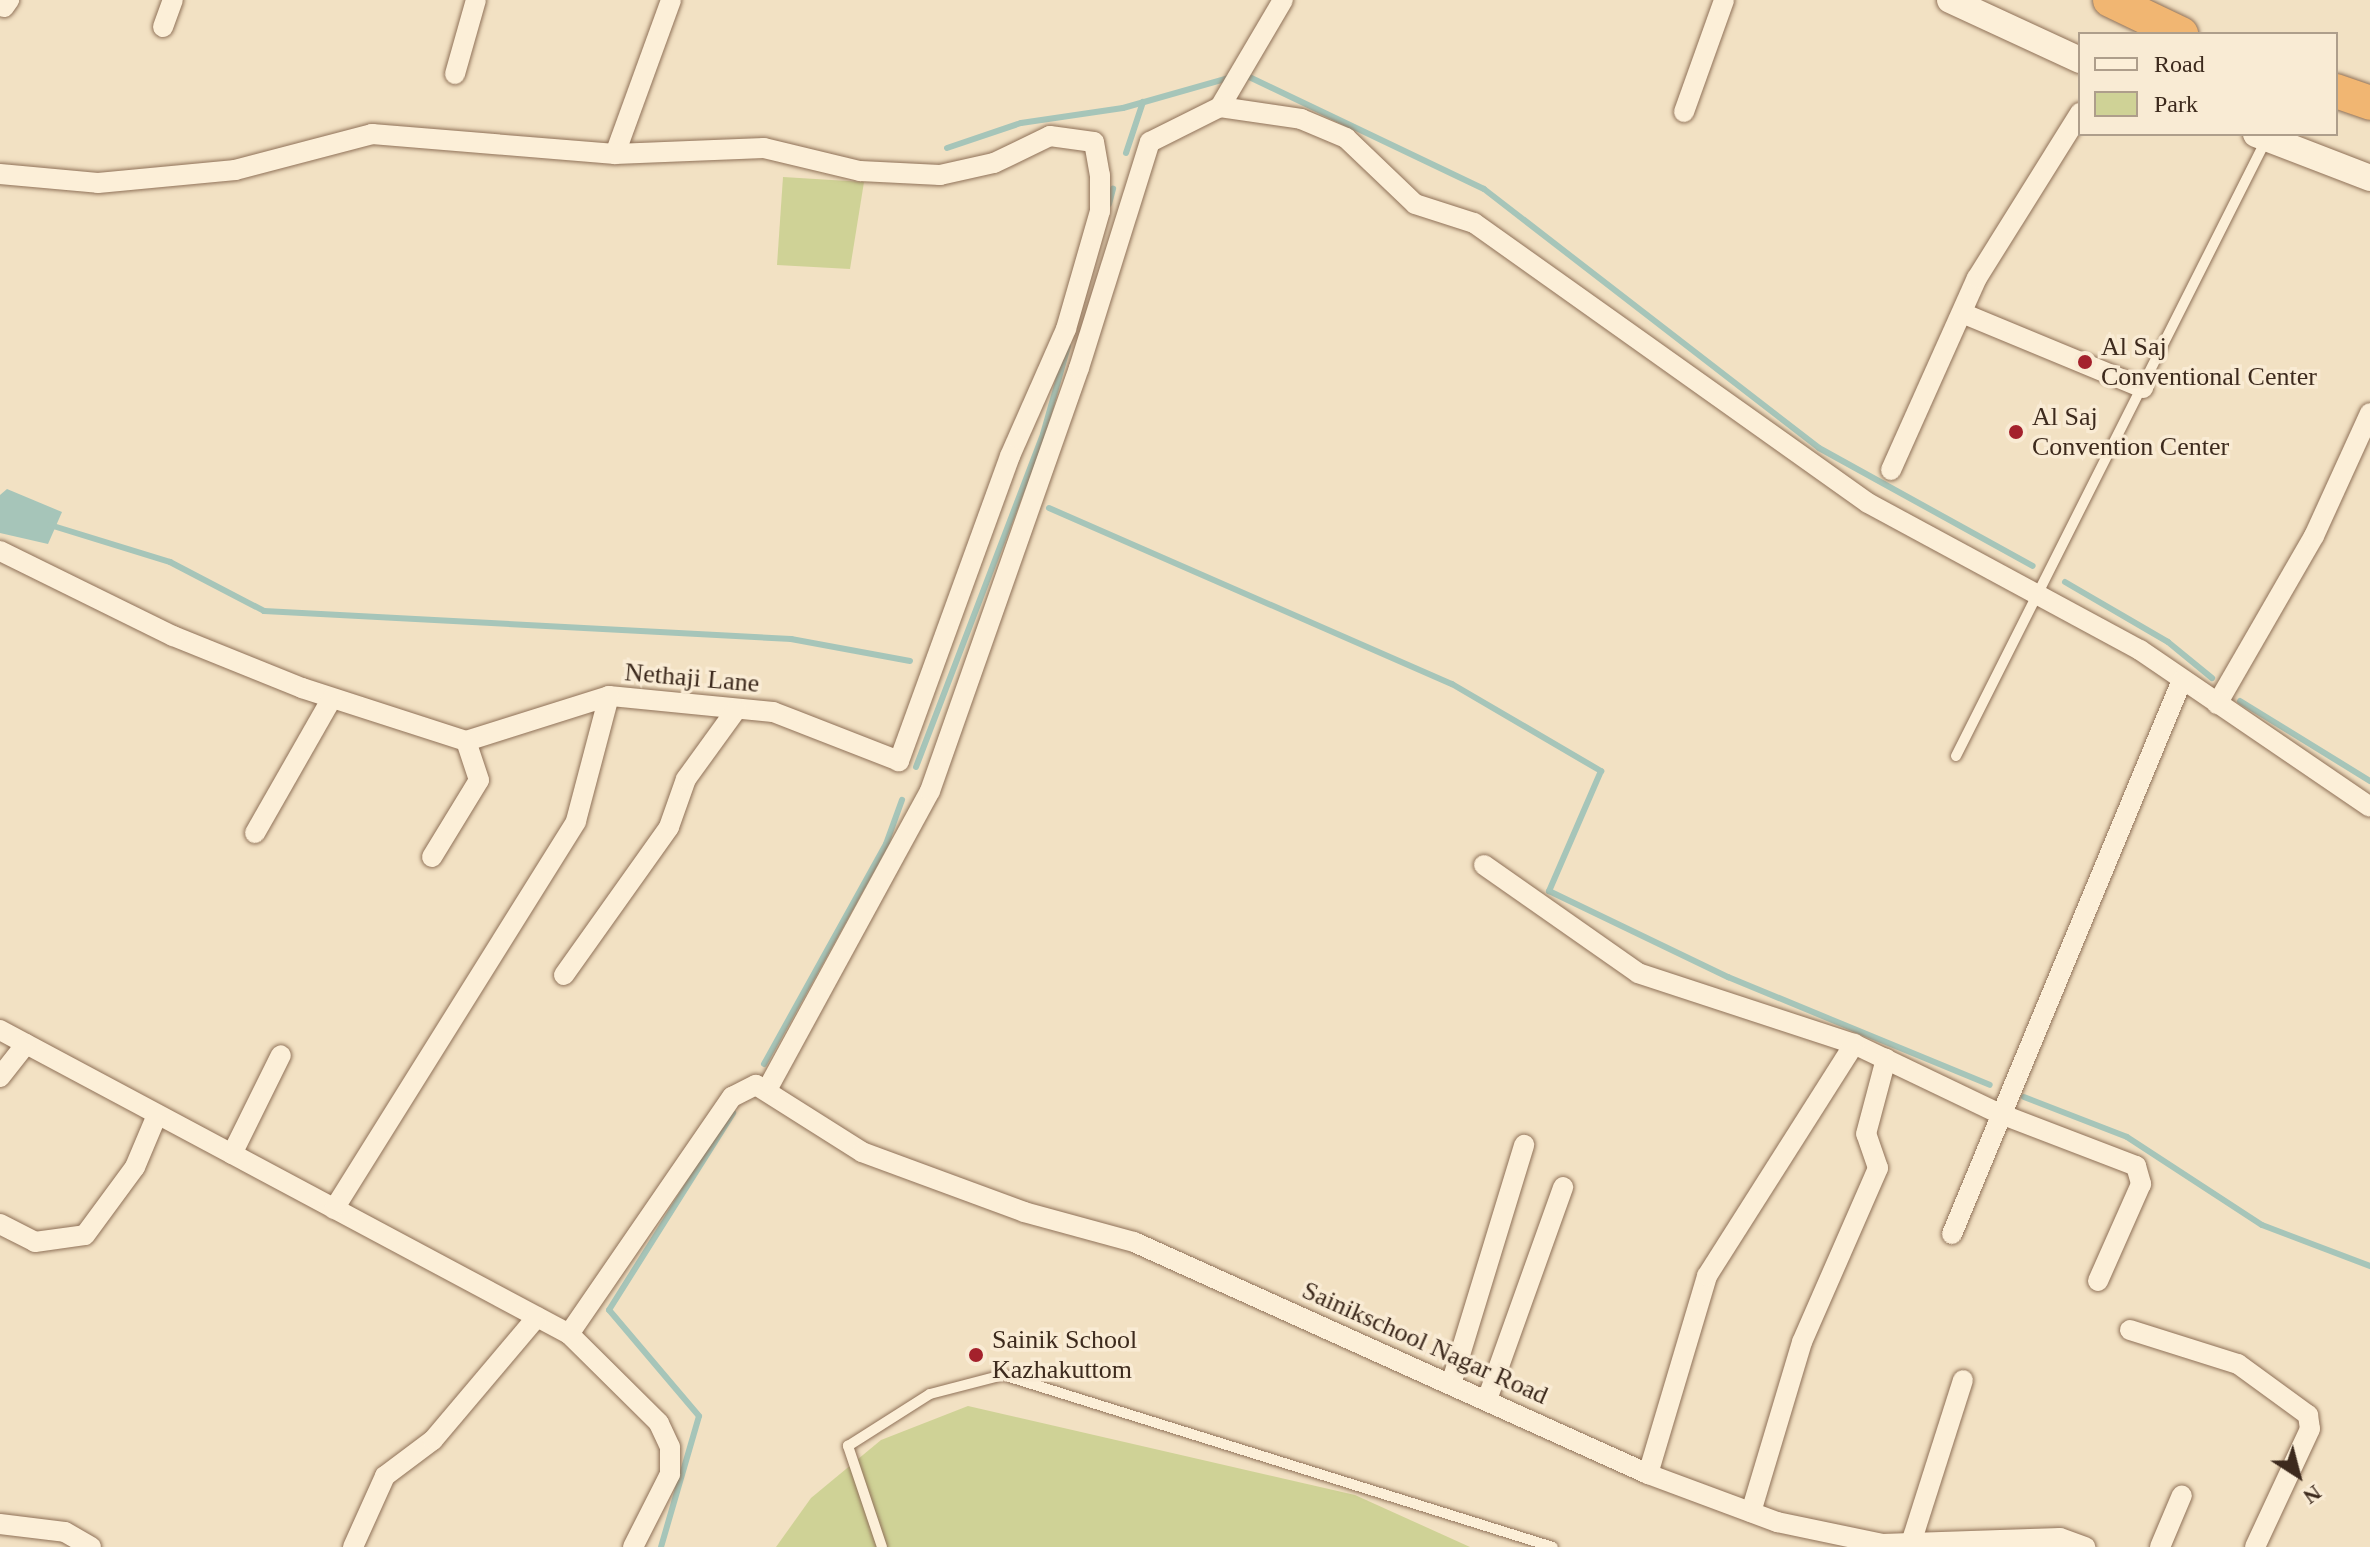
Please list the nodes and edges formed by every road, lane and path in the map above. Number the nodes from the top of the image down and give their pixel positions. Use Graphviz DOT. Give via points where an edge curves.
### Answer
graph roads {
  1 [pos="173,0"];
  2 [pos="476,0"];
  3 [pos="671,0"];
  4 [pos="1283,0"];
  5 [pos="1724,0"];
  6 [pos="1950,0"];
  7 [pos="2110,0"];
  8 [pos="2150,9"];
  9 [pos="163,27"];
  10 [pos="2179,32"];
  11 [pos="2078,59"];
  12 [pos="455,74"];
  13 [pos="2338,92"];
  14 [pos="2370,103"];
  15 [pos="1220,107"];
  16 [pos="1684,112"];
  17 [pos="2078,116"];
  18 [pos="2262,136"];
  19 [pos="615,154"];
  20 [pos="0,174"];
  21 [pos="2370,178"];
  22 [pos="1962,313"];
  23 [pos="2143,388"];
  24 [pos="2370,413"];
  25 [pos="1891,470"];
  26 [pos="0,551"];
  27 [pos="2037,597"];
  28 [pos="2182,680"];
  29 [pos="609,696"];
  30 [pos="332,698"];
  31 [pos="2217,704"];
  32 [pos="736,710"];
  33 [pos="466,741"];
  34 [pos="1956,756"];
  35 [pos="2370,807"];
  36 [pos="255,833"];
  37 [pos="432,857"];
  38 [pos="1484,865"];
  39 [pos="564,975"];
  40 [pos="0,1030"];
  41 [pos="26,1044"];
  42 [pos="1854,1044"];
  43 [pos="281,1055"];
  44 [pos="1886,1059"];
  45 [pos="0,1077"];
  46 [pos="768,1088"];
  47 [pos="1998,1113"];
  48 [pos="157,1115"];
  49 [pos="1524,1145"];
  50 [pos="232,1154"];
  51 [pos="1563,1187"];
  52 [pos="334,1209"];
  53 [pos="0,1224"];
  54 [pos="1952,1234"];
  55 [pos="2098,1281"];
  56 [pos="537,1317"];
  57 [pos="2130,1330"];
  58 [pos="569,1334"];
  59 [pos="1963,1380"];
  60 [pos="1452,1381"];
  61 [pos="1488,1397"];
  62 [pos="1648,1474"];
  63 [pos="2182,1495"];
  64 [pos="1751,1512"];
  65 [pos="0,1524"];
  66 [pos="1911,1543"];
  67 [pos="91,1547"];
  68 [pos="353,1547"];
  69 [pos="633,1547"];
  70 [pos="882,1547"];
  71 [pos="1553,1547"];
  72 [pos="2085,1547"];
  73 [pos="2160,1547"];
  74 [pos="2255,1547"];
  1 -- 9 [label="street"];
  2 -- 12 [label="street"];
  3 -- 19 [label="street"];
  4 -- 15 [label="street"];
  5 -- 16 [label="street"];
  6 -- 11 [label="street"];
  7 -- 8 [label="highway"];
  8 -- 10 [label="highway"];
  13 -- 14 [label="highway"];
  15 -- 27 [label="street" via="1301,119 1346,138 1415,204 1474,223 1868,503"];
  15 -- 46 [label="street" via="1150,142 930,791"];
  17 -- 22 [label="street" via="1993,249"];
  18 -- 21 [label="street"];
  18 -- 23 [label="lane"];
  19 -- 20 [label="street" via="372,134 235,170 98,183"];
  19 -- 32 [label="street, Nethaji Lane" via="764,148 860,171 940,175 994,163 1050,136 1094,142 1100,211 1066,329 1010,456 899,761 773,712"];
  22 -- 23 [label="street"];
  22 -- 25 [label="street"];
  23 -- 27 [label="lane"];
  24 -- 31 [label="street" via="2314,536"];
  26 -- 30 [label="street" via="173,636"];
  27 -- 28 [label="street"];
  27 -- 34 [label="lane"];
  28 -- 31 [label="street"];
  28 -- 47 [label="street"];
  29 -- 32 [label="street, Nethaji Lane"];
  29 -- 33 [label="street, Nethaji Lane"];
  29 -- 52 [label="street" via="576,821"];
  30 -- 33 [label="street"];
  30 -- 36 [label="street"];
  31 -- 35 [label="street"];
  32 -- 39 [label="street" via="686,779 669,827"];
  33 -- 37 [label="street" via="479,780"];
  38 -- 42 [label="street" via="1638,973"];
  40 -- 41 [label="street"];
  41 -- 45 [label="street"];
  41 -- 48 [label="street"];
  42 -- 44 [label="street"];
  42 -- 62 [label="street" via="1707,1276"];
  43 -- 50 [label="street"];
  44 -- 47 [label="street"];
  44 -- 64 [label="street" via="1866,1134 1878,1168 1802,1342"];
  46 -- 58 [label="street" via="756,1085 732,1097"];
  46 -- 60 [label="street, Sainikschool Nagar Road" via="862,1152 1024,1212 1134,1242"];
  47 -- 54 [label="street"];
  47 -- 55 [label="street" via="2123,1160 2142,1174"];
  48 -- 50 [label="street"];
  48 -- 53 [label="street" via="135,1167 85,1235 35,1242"];
  49 -- 60 [label="street"];
  50 -- 52 [label="street"];
  51 -- 61 [label="street"];
  52 -- 56 [label="street"];
  56 -- 58 [label="street"];
  56 -- 68 [label="street" via="433,1440 385,1476"];
  57 -- 74 [label="street" via="2238,1364 2308,1415 2310,1429"];
  58 -- 69 [label="street" via="659,1423 670,1447 670,1474"];
  59 -- 66 [label="street"];
  60 -- 61 [label="street, Sainikschool Nagar Road"];
  61 -- 62 [label="street, Sainikschool Nagar Road"];
  62 -- 64 [label="street, Sainikschool Nagar Road"];
  63 -- 73 [label="street"];
  64 -- 66 [label="street, Sainikschool Nagar Road" via="1882,1544"];
  65 -- 67 [label="street" via="65,1532"];
  66 -- 72 [label="street, Sainikschool Nagar Road" via="2060,1538"];
  70 -- 71 [label="lane" via="848,1446 930,1394 1003,1375"];
}
